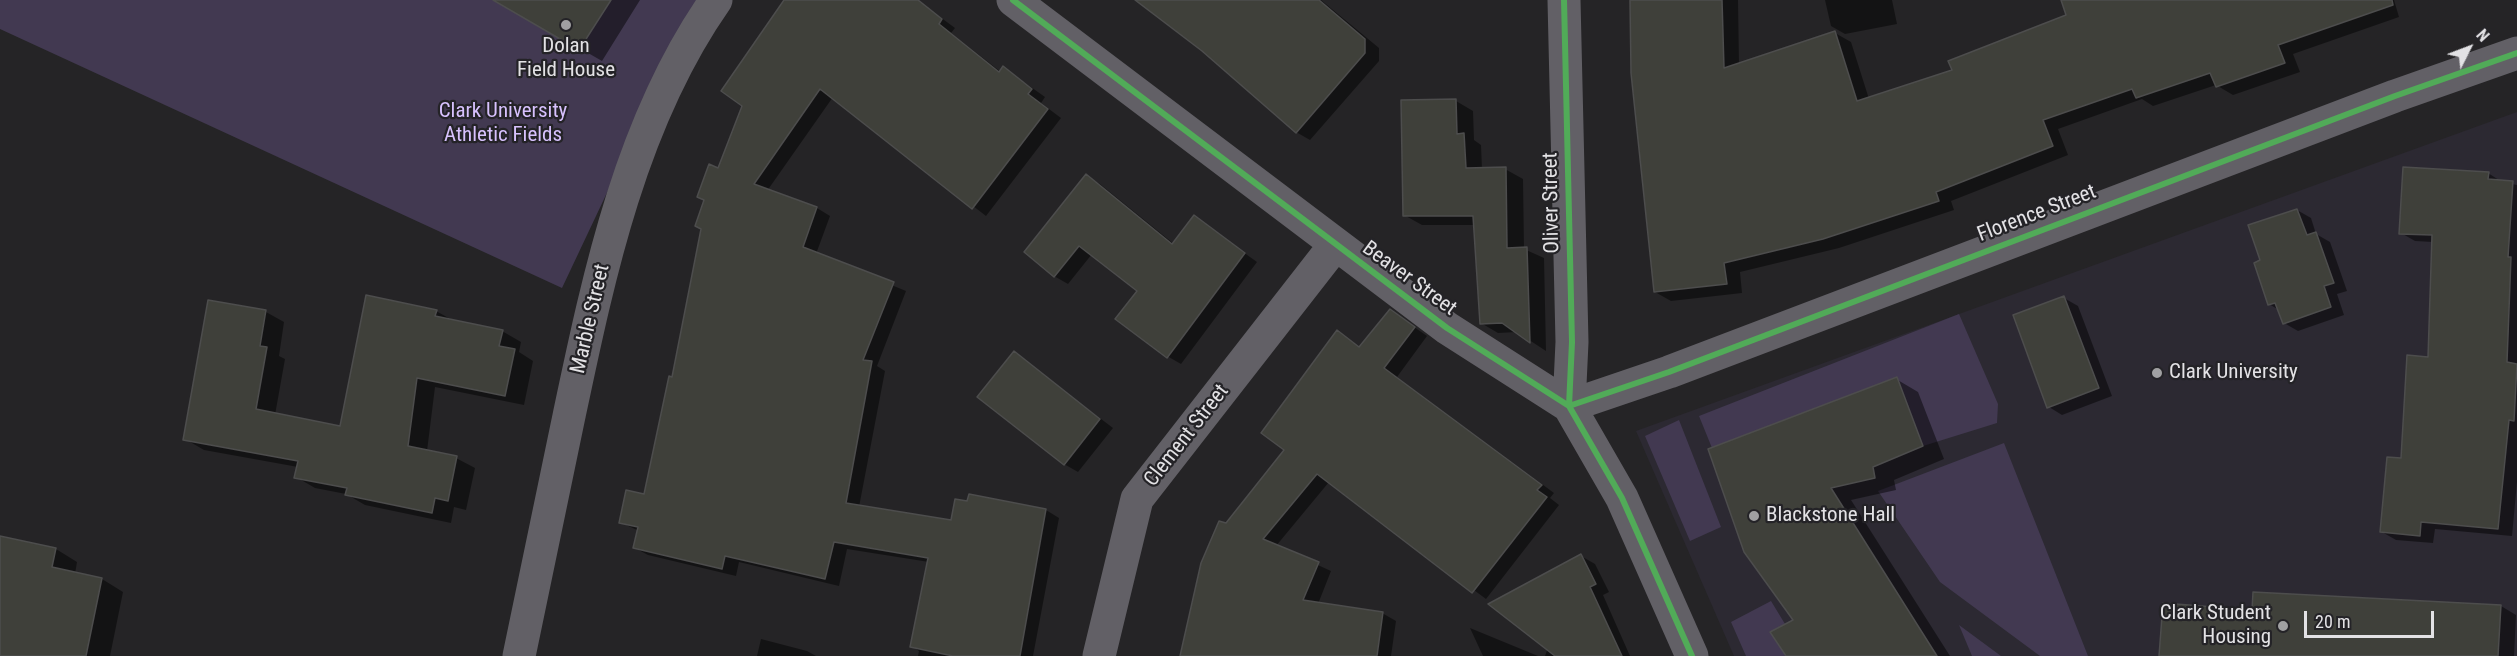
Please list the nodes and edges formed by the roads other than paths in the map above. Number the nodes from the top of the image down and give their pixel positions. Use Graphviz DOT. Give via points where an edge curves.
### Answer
graph roads {
  1 [pos="716,0"];
  2 [pos="1013,0"];
  3 [pos="1564,0"];
  4 [pos="2517,53"];
  5 [pos="1335,245"];
  6 [pos="1569,406"];
  7 [pos="519,656"];
  8 [pos="1099,656"];
  9 [pos="1692,656"];
  1 -- 7 [label="street, Marble Street" via="691,35 649,126 594,294"];
  2 -- 5 [label="street, Beaver Street"];
  3 -- 6 [label="street, Oliver Street"];
  4 -- 6 [label="street, Florence Street" via="1669,372"];
  5 -- 6 [label="street, Beaver Street" via="1447,328"];
  5 -- 8 [label="street, Clement Street" via="1137,499"];
  6 -- 9 [label="street, Beaver Street" via="1622,498"];
}
